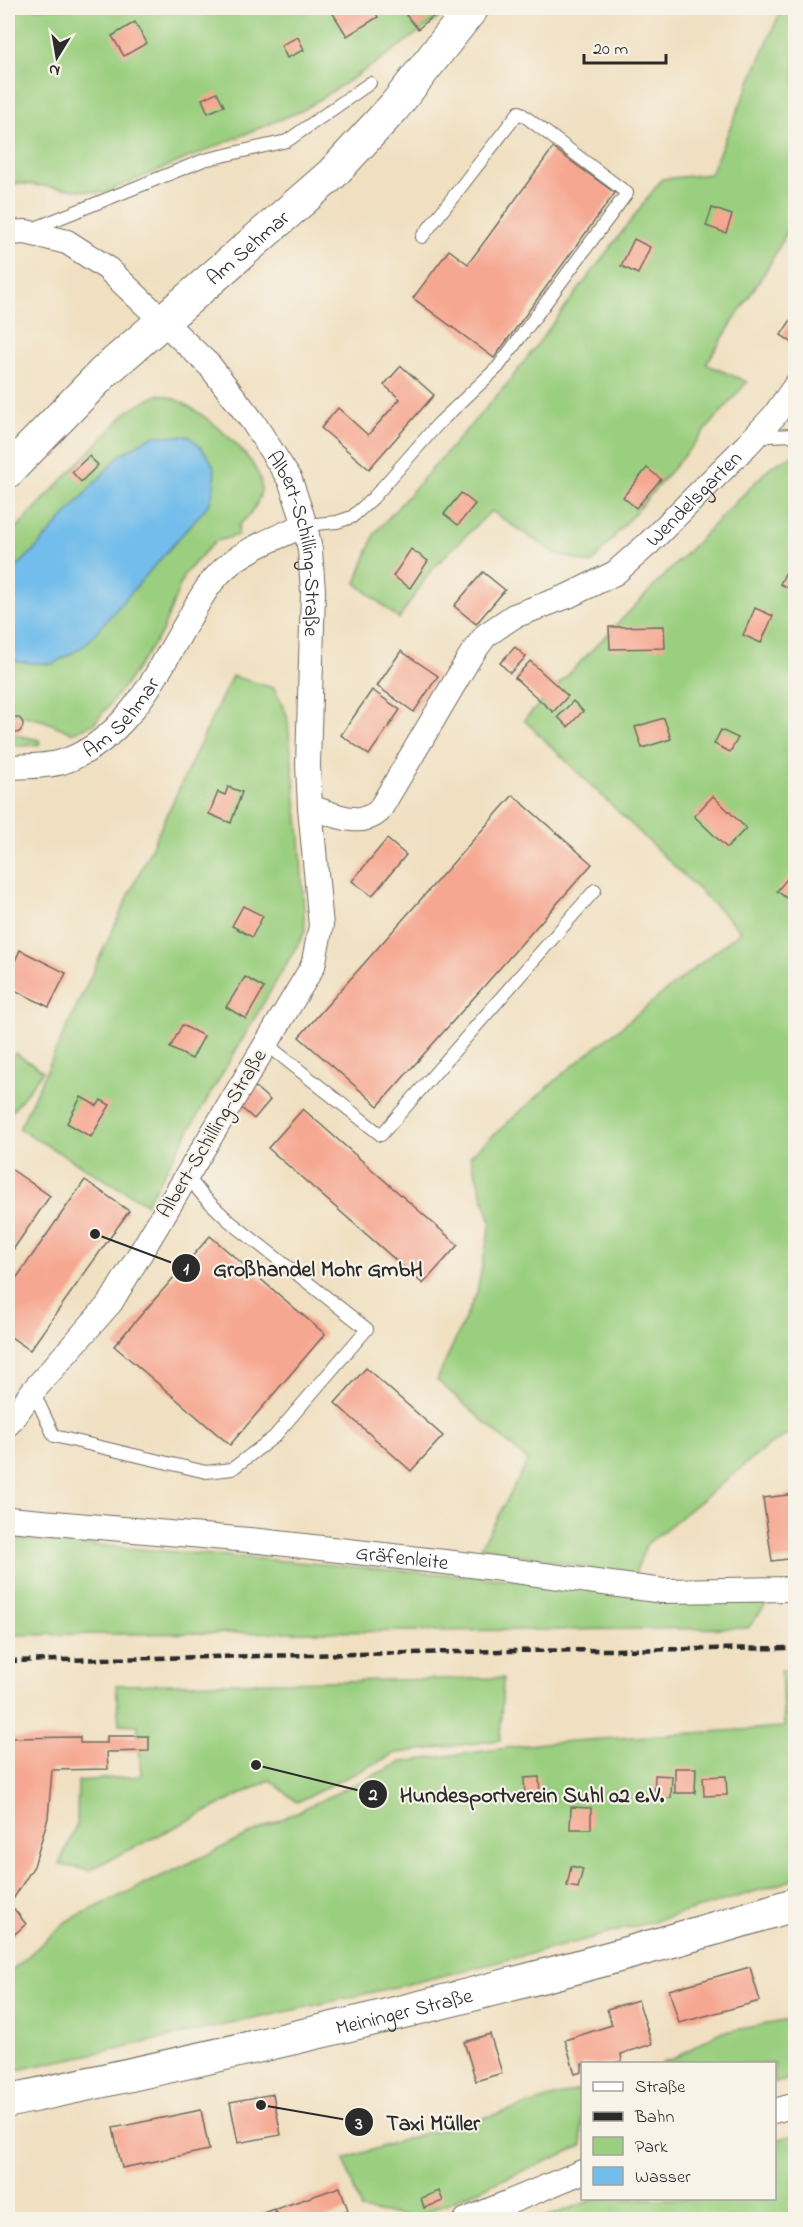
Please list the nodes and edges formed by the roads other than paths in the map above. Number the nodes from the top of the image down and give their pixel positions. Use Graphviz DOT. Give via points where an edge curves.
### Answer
graph roads {
  1 [pos="472,8"];
  2 [pos="370,83"];
  3 [pos="17,232"];
  4 [pos="422,237"];
  5 [pos="164,321"];
  6 [pos="795,385"];
  7 [pos="795,435"];
  8 [pos="747,445"];
  9 [pos="8,471"];
  10 [pos="305,525"];
  11 [pos="8,766"];
  12 [pos="310,807"];
  13 [pos="595,890"];
  14 [pos="265,1043"];
  15 [pos="186,1175"];
  16 [pos="33,1391"];
  17 [pos="8,1424"];
  18 [pos="8,1519"];
  19 [pos="795,1589"];
  20 [pos="795,1904"];
  21 [pos="8,2101"];
  22 [pos="795,2105"];
  23 [pos="776,2110"];
  24 [pos="581,2172"];
  25 [pos="466,2220"];
  1 -- 5 [label="main road, Am Sehmar" via="394,107 332,174"];
  2 -- 3 [label="lane" via="288,141 204,160"];
  3 -- 5 [label="street, Albert-Schilling-Straße" via="68,242 107,268"];
  4 -- 10 [label="lane" via="519,112 627,193 498,367 438,424 374,498 352,517"];
  5 -- 9 [label="main road, Am Sehmar" via="103,373"];
  5 -- 10 [label="street, Albert-Schilling-Straße" via="210,366 253,422 290,480"];
  6 -- 8 [label="street, Wendelsgarten"];
  7 -- 8 [label="lane" via="768,436"];
  8 -- 12 [label="street, Wendelsgarten" via="615,573 514,616 486,635 374,816 358,820"];
  10 -- 11 [label="street, Am Sehmar" via="235,559 217,575 145,694 120,726 80,755 34,766"];
  10 -- 12 [label="street, Albert-Schilling-Straße" via="313,591"];
  12 -- 14 [label="street, Albert-Schilling-Straße" via="321,926 313,966"];
  13 -- 14 [label="lane" via="381,1135"];
  14 -- 15 [label="street, Albert-Schilling-Straße"];
  15 -- 16 [label="street, Albert-Schilling-Straße" via="111,1302"];
  15 -- 16 [label="lane" via="228,1220 367,1329 274,1437 232,1469 206,1472 54,1436"];
  16 -- 17 [label="street, Albert-Schilling-Straße"];
  18 -- 19 [label="street, Gräfenleite" via="260,1541 663,1591"];
  20 -- 21 [label="main road, Meininger Straße" via="473,1996"];
  22 -- 23 [label="street"];
  24 -- 25 [label="street"];
}
